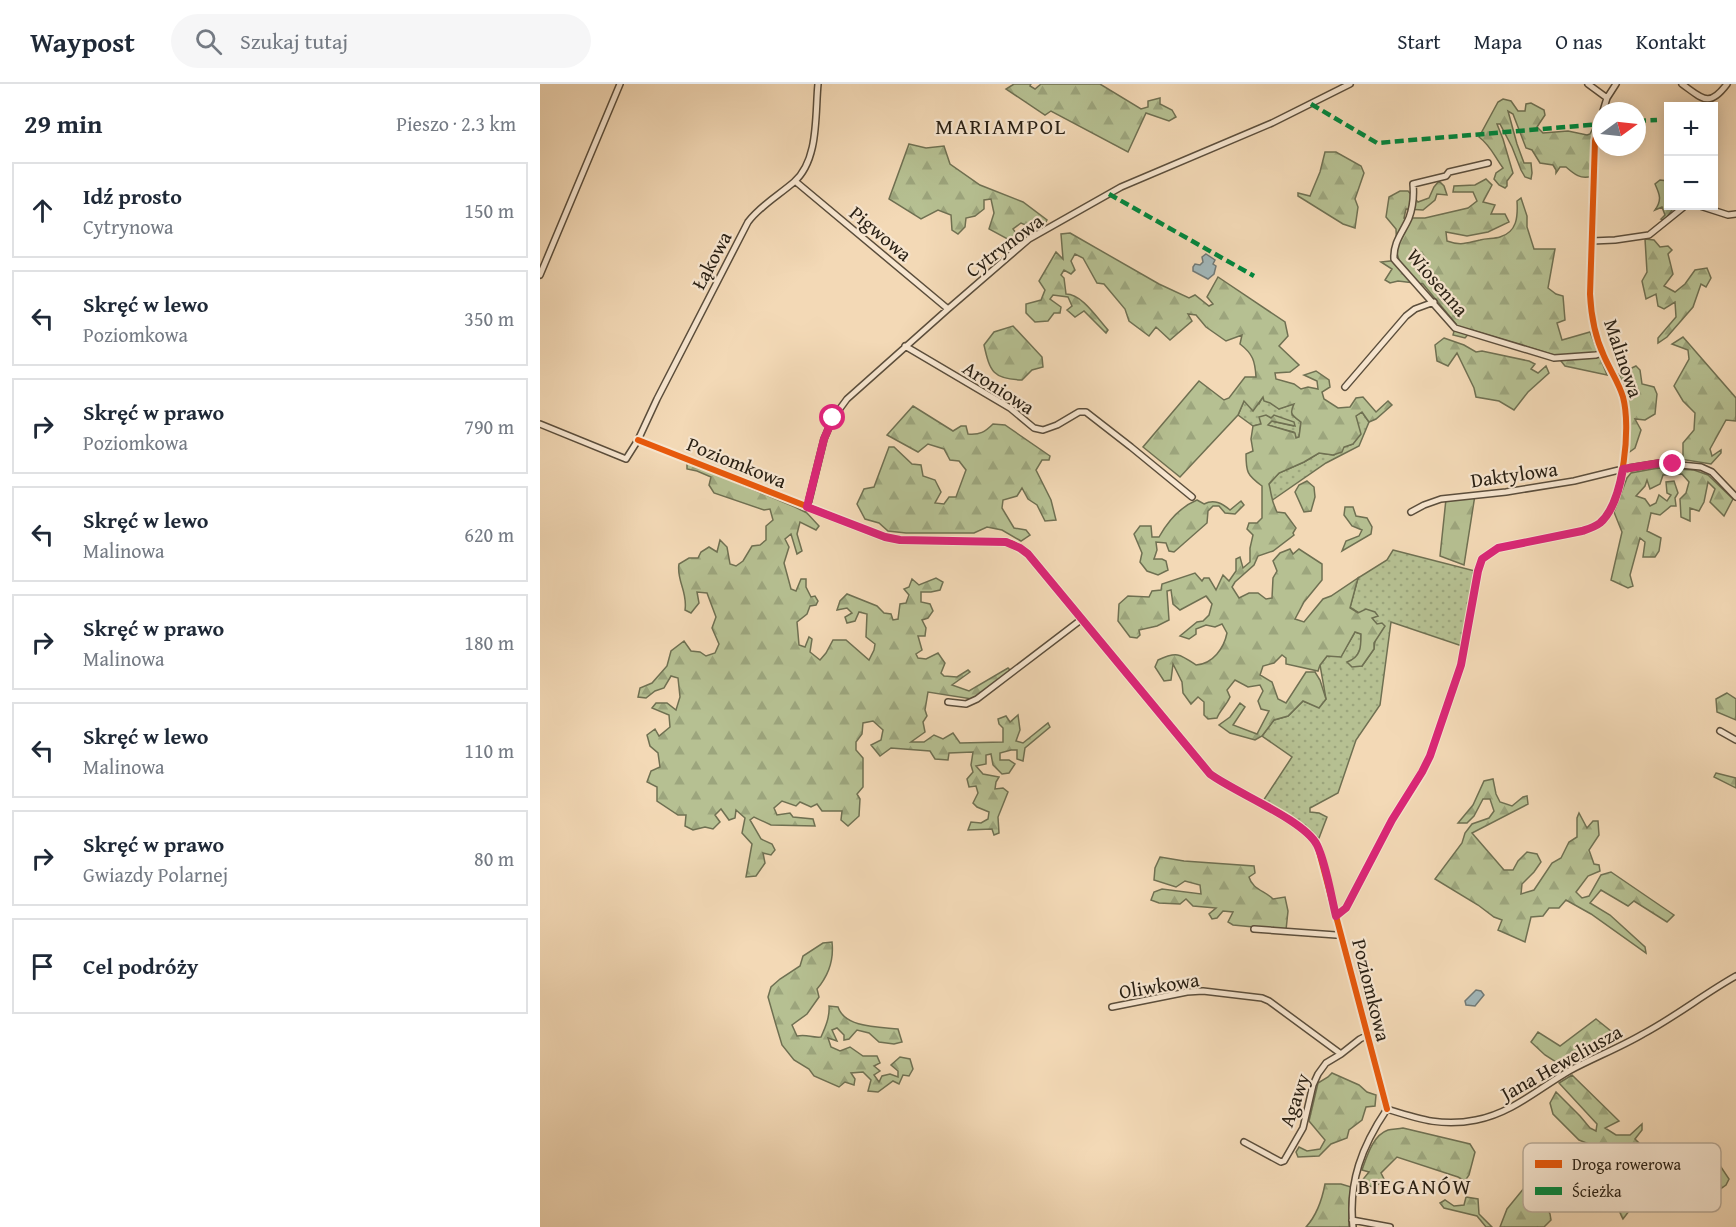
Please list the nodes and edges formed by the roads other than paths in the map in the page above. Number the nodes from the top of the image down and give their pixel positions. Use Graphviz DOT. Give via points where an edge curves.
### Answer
graph roads {
  1 [pos="620,84"];
  2 [pos="818,84"];
  3 [pos="1350,84"];
  4 [pos="1588,84"];
  5 [pos="1616,84"];
  6 [pos="1682,84"];
  7 [pos="1727,84"];
  8 [pos="1607,98"];
  9 [pos="1606,102"];
  10 [pos="1595,156"];
  11 [pos="1488,163"];
  12 [pos="795,181"];
  13 [pos="1680,210"];
  14 [pos="1712,210"];
  15 [pos="1736,214"];
  16 [pos="1592,241"];
  17 [pos="540,275"];
  18 [pos="1434,302"];
  19 [pos="948,309"];
  20 [pos="905,346"];
  21 [pos="1602,353"];
  22 [pos="1345,387"];
  23 [pos="540,424"];
  24 [pos="638,440"];
  25 [pos="1623,469"];
  26 [pos="1192,497"];
  27 [pos="1736,498"];
  28 [pos="807,507"];
  29 [pos="1411,512"];
  30 [pos="1082,619"];
  31 [pos="948,702"];
  32 [pos="1720,731"];
  33 [pos="1736,740"];
  34 [pos="1336,916"];
  35 [pos="1254,929"];
  36 [pos="1341,934"];
  37 [pos="1736,976"];
  38 [pos="1112,1007"];
  39 [pos="1366,1036"];
  40 [pos="1341,1054"];
  41 [pos="1387,1109"];
  42 [pos="1244,1142"];
  43 [pos="1352,1220"];
  44 [pos="1353,1227"];
  45 [pos="1390,1227"];
  1 -- 17 [label="street"];
  2 -- 12 [label="street, Łąkowa" via="812,155"];
  3 -- 19 [label="street, Cytrynowa" via="1272,123 1121,187 1029,239"];
  4 -- 8 [label="street"];
  5 -- 8 [label="street"];
  6 -- 7 [label="street" via="1710,99"];
  8 -- 9 [label="street"];
  10 -- 16 [label="street, Malinowa"];
  11 -- 18 [label="street, Wiosenna" via="1413,184 1408,218 1394,259"];
  12 -- 19 [label="street, Pigwowa"];
  12 -- 24 [label="street, Łąkowa" via="748,222"];
  13 -- 16 [label="street" via="1649,235"];
  14 -- 15 [label="street"];
  16 -- 21 [label="street, Malinowa" via="1591,309"];
  18 -- 21 [label="street, Wiosenna" via="1455,328 1472,334 1554,358"];
  18 -- 22 [label="street" via="1406,316"];
  19 -- 20 [label="street, Cytrynowa"];
  20 -- 26 [label="street, Aroniowa" via="1010,408 1034,428 1044,430 1086,412"];
  20 -- 28 [label="street, Cytrynowa" via="847,399 833,418"];
  21 -- 25 [label="street, Malinowa" via="1619,385 1624,405"];
  23 -- 24 [label="street, Łąkowa" via="626,459"];
  24 -- 28 [label="street, Poziomkowa"];
  25 -- 27 [label="street, Daktylowa" via="1660,463 1701,466"];
  25 -- 29 [label="street, Daktylowa" via="1574,481 1441,499"];
  25 -- 34 [label="street, Malinowa" via="1609,513 1600,523 1582,531 1498,548 1482,559 1461,665 1430,756 1346,908"];
  28 -- 30 [label="street, Poziomkowa" via="900,540 1013,544 1028,554"];
  30 -- 31 [label="street" via="977,699 966,704"];
  30 -- 34 [label="street, Poziomkowa" via="1210,774 1311,836 1320,853"];
  32 -- 33 [label="street"];
  34 -- 36 [label="street, Poziomkowa"];
  35 -- 36 [label="street"];
  36 -- 39 [label="street, Poziomkowa"];
  37 -- 41 [label="street, Jana Heweliusza" via="1644,1034 1578,1066 1500,1114 1449,1123 1428,1122"];
  38 -- 40 [label="street, Oliwkowa" via="1203,991 1262,998"];
  39 -- 40 [label="street"];
  39 -- 41 [label="street, Poziomkowa"];
  40 -- 42 [label="street, Agawy" via="1326,1063 1312,1085 1302,1128 1284,1161"];
  41 -- 43 [label="street" via="1359,1161"];
  43 -- 44 [label="street"];
  43 -- 45 [label="street"];
}
